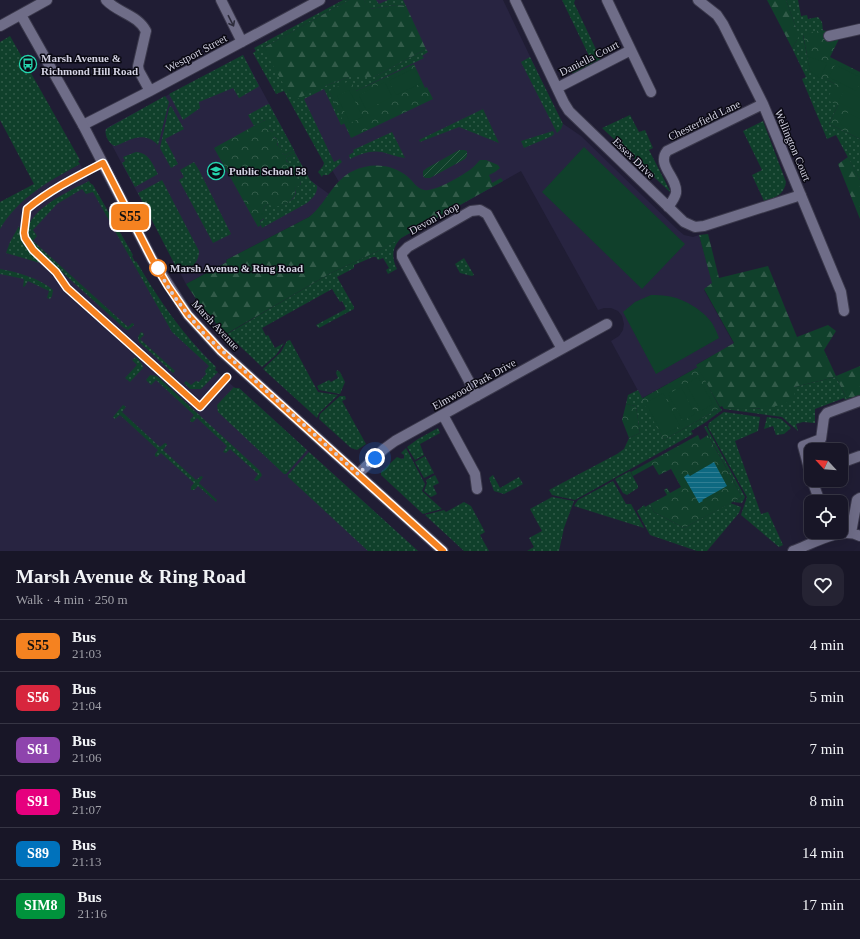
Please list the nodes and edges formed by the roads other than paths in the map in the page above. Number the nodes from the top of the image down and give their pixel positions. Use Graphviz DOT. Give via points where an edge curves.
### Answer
graph roads {
  1 [pos="47,0"];
  2 [pos="106,0"];
  3 [pos="221,0"];
  4 [pos="320,0"];
  5 [pos="515,0"];
  6 [pos="607,0"];
  7 [pos="698,0"];
  8 [pos="21,15"];
  9 [pos="0,26"];
  10 [pos="860,29"];
  11 [pos="829,36"];
  12 [pos="242,42"];
  13 [pos="631,50"];
  14 [pos="557,88"];
  15 [pos="150,91"];
  16 [pos="651,92"];
  17 [pos="763,104"];
  18 [pos="83,126"];
  19 [pos="801,195"];
  20 [pos="668,207"];
  21 [pos="844,310"];
  22 [pos="607,324"];
  23 [pos="562,349"];
  24 [pos="477,396"];
  25 [pos="860,401"];
  26 [pos="443,415"];
  27 [pos="811,443"];
  28 [pos="860,456"];
  29 [pos="848,460"];
  30 [pos="358,474"];
  31 [pos="477,489"];
  32 [pos="860,498"];
  33 [pos="856,534"];
  34 [pos="820,539"];
  35 [pos="443,551"];
  36 [pos="794,551"];
  1 -- 8 [label="street"];
  2 -- 15 [label="street" via="139,22 146,31 138,66"];
  3 -- 12 [label="street, one-way"];
  4 -- 12 [label="street, Westport Street"];
  5 -- 14 [label="street, Essex Drive"];
  6 -- 13 [label="street, Daniella Court"];
  7 -- 17 [label="street, Wellington Court" via="717,15 723,24"];
  8 -- 9 [label="street"];
  8 -- 18 [label="street, Marsh Avenue"];
  10 -- 11 [label="street"];
  12 -- 15 [label="street, Westport Street"];
  13 -- 14 [label="street, Daniella Court"];
  13 -- 16 [label="street, Daniella Court"];
  14 -- 20 [label="street, Essex Drive" via="564,103 579,121"];
  15 -- 18 [label="street, Westport Street"];
  17 -- 19 [label="street, Wellington Court"];
  17 -- 20 [label="street, Chesterfield Lane" via="667,151 664,163 676,192"];
  18 -- 30 [label="street, Marsh Avenue" via="152,259 188,315 221,351"];
  19 -- 20 [label="street, Essex Drive" via="699,226 691,226 684,222"];
  19 -- 21 [label="street, Wellington Court" via="841,292"];
  22 -- 23 [label="street, Elmwood Park Drive"];
  23 -- 24 [label="street, Elmwood Park Drive"];
  23 -- 24 [label="street, Devon Loop" via="487,214 480,210 471,210 408,246 402,257"];
  24 -- 26 [label="street, Elmwood Park Drive"];
  25 -- 27 [label="street" via="827,413 824,417 821,439"];
  26 -- 30 [label="street, Elmwood Park Drive" via="395,441"];
  26 -- 31 [label="street" via="475,474"];
  28 -- 29 [label="street"];
  30 -- 35 [label="street, Marsh Avenue"];
  32 -- 33 [label="street" via="857,500"];
  34 -- 36 [label="street"];
}
